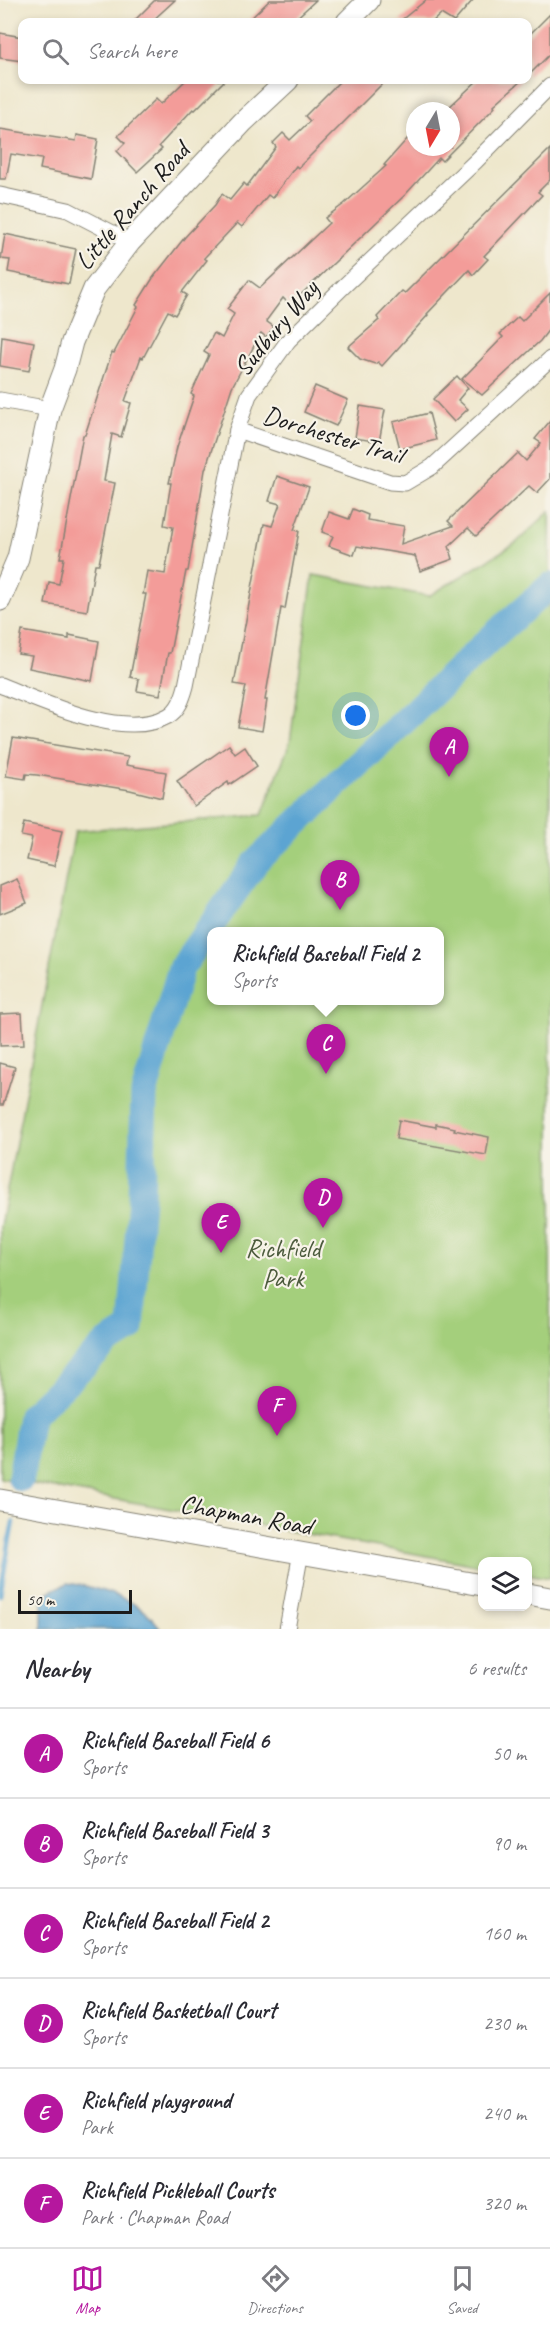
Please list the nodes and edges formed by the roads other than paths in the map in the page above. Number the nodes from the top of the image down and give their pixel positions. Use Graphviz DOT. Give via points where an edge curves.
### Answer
graph roads {
  1 [pos="369,0"];
  2 [pos="351,18"];
  3 [pos="284,84"];
  4 [pos="550,86"];
  5 [pos="0,195"];
  6 [pos="130,242"];
  7 [pos="550,358"];
  8 [pos="0,400"];
  9 [pos="50,409"];
  10 [pos="237,430"];
  11 [pos="0,600"];
  12 [pos="0,685"];
  13 [pos="0,1500"];
  14 [pos="301,1552"];
  15 [pos="478,1585"];
  16 [pos="532,1595"];
  17 [pos="550,1598"];
  18 [pos="287,1629"];
  1 -- 2 [label="street"];
  3 -- 6 [label="street, Little Ranch Road"];
  4 -- 10 [label="street, Sudbury Way" via="288,341 249,395"];
  5 -- 6 [label="street" via="68,210"];
  6 -- 9 [label="street, Little Ranch Road" via="94,289"];
  7 -- 10 [label="street, Dorchester Trail" via="432,467 405,483 390,482"];
  8 -- 9 [label="street"];
  9 -- 11 [label="street, Little Ranch Road" via="18,558"];
  10 -- 12 [label="street, Sudbury Way" via="182,700 168,716 137,725 74,714"];
  13 -- 14 [label="street, Chapman Road"];
  14 -- 15 [label="street, Chapman Road"];
  14 -- 18 [label="street"];
  16 -- 17 [label="street"];
}
